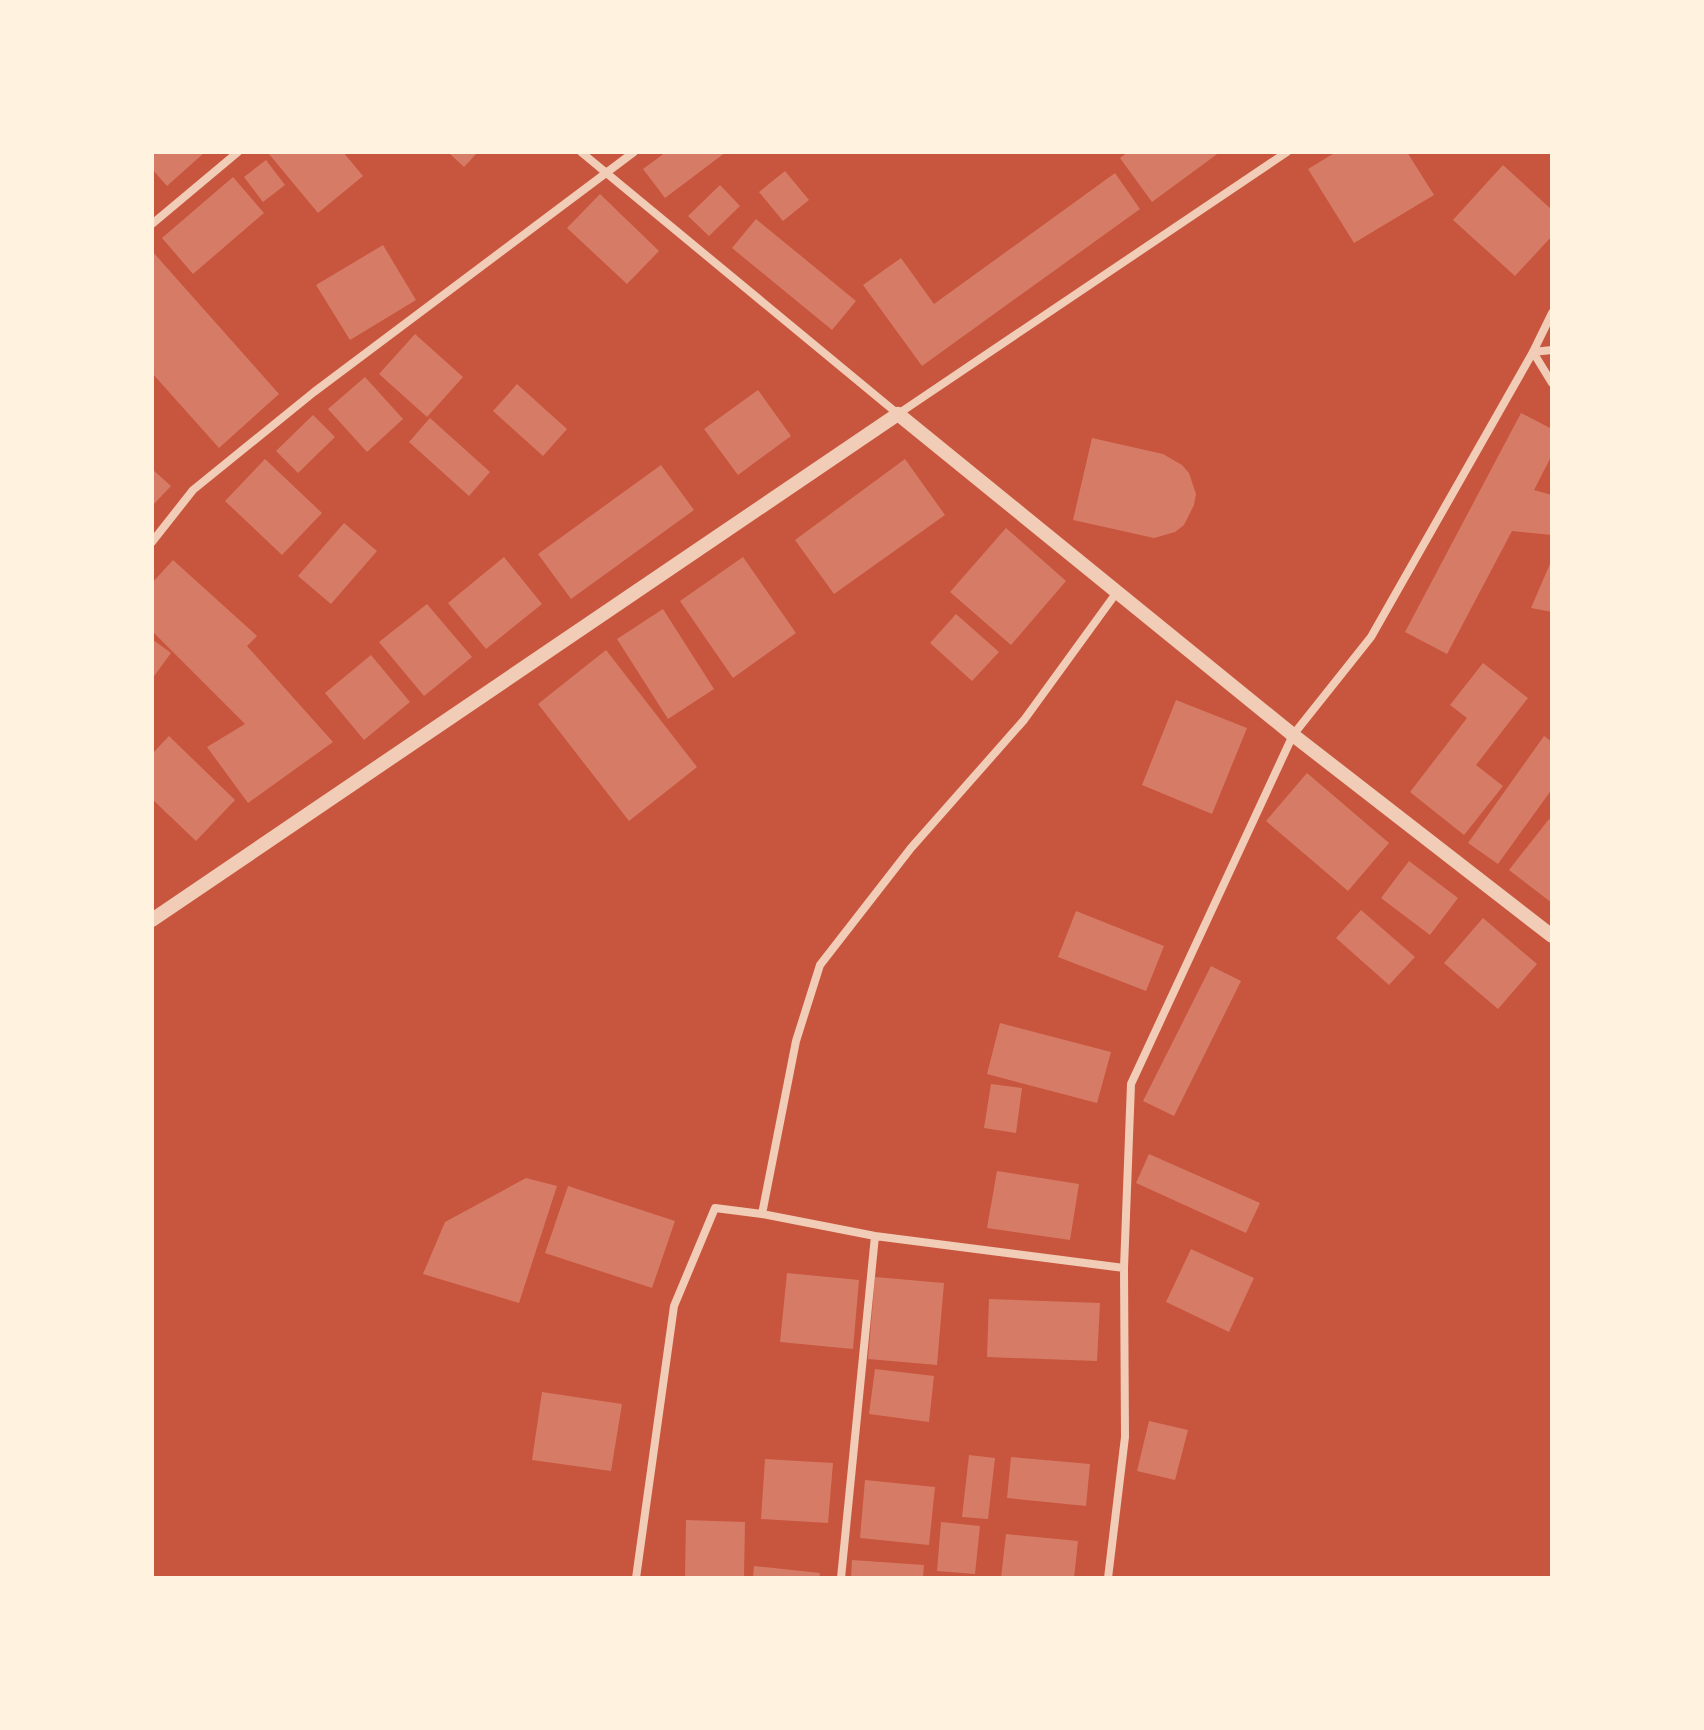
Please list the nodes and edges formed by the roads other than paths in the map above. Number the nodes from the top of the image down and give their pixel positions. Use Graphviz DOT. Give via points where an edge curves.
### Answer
graph roads {
  1 [pos="238,152"];
  2 [pos="581,152"];
  3 [pos="634,152"];
  4 [pos="1287,152"];
  5 [pos="607,173"];
  6 [pos="152,224"];
  7 [pos="1552,313"];
  8 [pos="1552,350"];
  9 [pos="1533,352"];
  10 [pos="1552,383"];
  11 [pos="898,414"];
  12 [pos="152,542"];
  13 [pos="1117,592"];
  14 [pos="1293,735"];
  15 [pos="152,920"];
  16 [pos="1552,936"];
  17 [pos="762,1214"];
  18 [pos="875,1236"];
  19 [pos="1124,1268"];
  20 [pos="636,1578"];
  21 [pos="841,1578"];
  22 [pos="1108,1578"];
  1 -- 6 [label="street"];
  2 -- 5 [label="street"];
  3 -- 5 [label="street"];
  4 -- 11 [label="street"];
  5 -- 11 [label="street"];
  5 -- 12 [label="street" via="314,392 193,490"];
  7 -- 9 [label="street"];
  8 -- 9 [label="street"];
  9 -- 10 [label="street"];
  9 -- 14 [label="street" via="1371,637"];
  11 -- 13 [label="street"];
  11 -- 15 [label="street"];
  13 -- 14 [label="street"];
  13 -- 17 [label="street" via="1024,720 911,848 820,965 796,1041"];
  14 -- 16 [label="street"];
  14 -- 19 [label="street" via="1131,1084"];
  17 -- 18 [label="street"];
  17 -- 20 [label="street" via="715,1208 674,1306"];
  18 -- 19 [label="street"];
  18 -- 21 [label="street"];
  19 -- 22 [label="street" via="1125,1437"];
}
